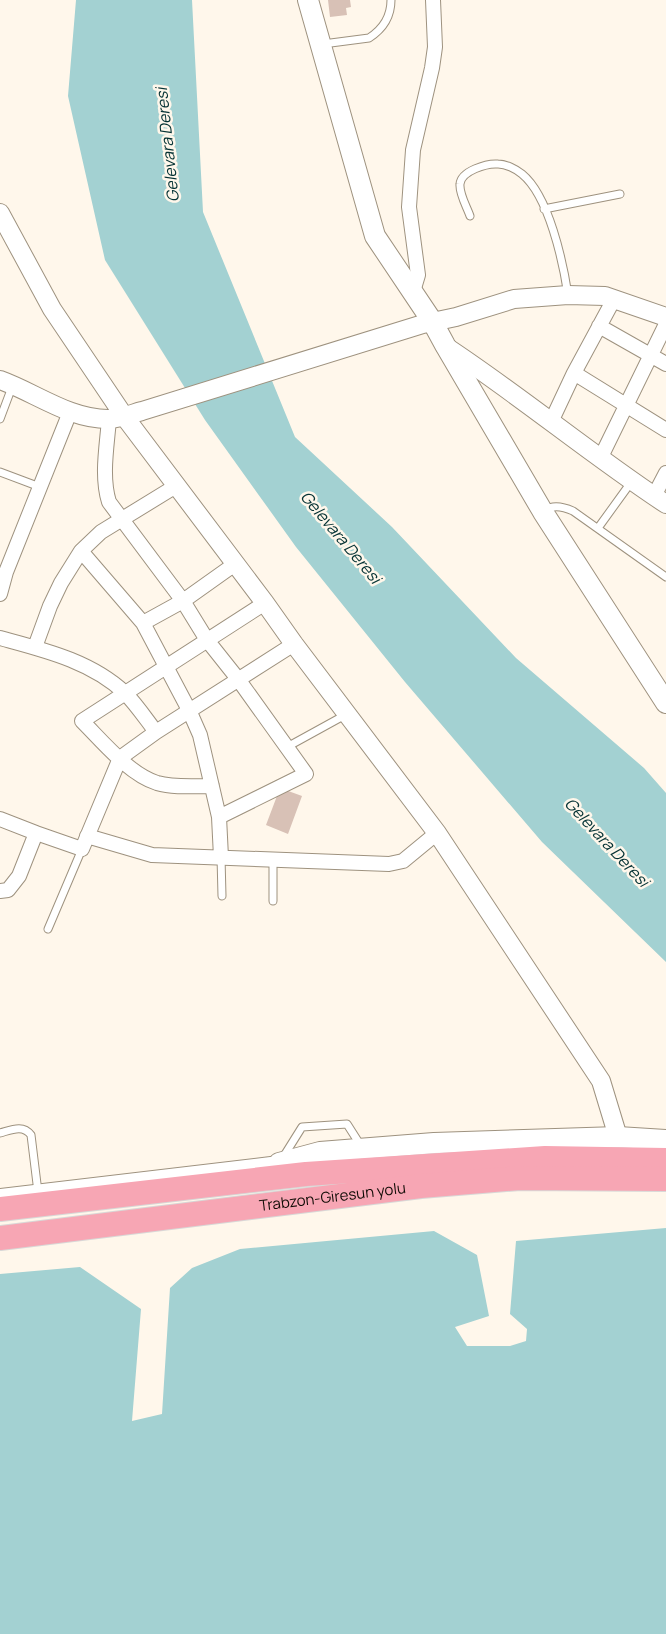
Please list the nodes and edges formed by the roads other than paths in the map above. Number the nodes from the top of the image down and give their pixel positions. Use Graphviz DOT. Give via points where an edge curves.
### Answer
graph roads {
  1 [pos="308,0"];
  2 [pos="391,0"];
  3 [pos="433,0"];
  4 [pos="321,44"];
  5 [pos="620,194"];
  6 [pos="544,209"];
  7 [pos="0,213"];
  8 [pos="470,216"];
  9 [pos="411,290"];
  10 [pos="568,295"];
  11 [pos="614,299"];
  12 [pos="666,317"];
  13 [pos="428,322"];
  14 [pos="666,324"];
  15 [pos="599,326"];
  16 [pos="444,345"];
  17 [pos="650,356"];
  18 [pos="666,364"];
  19 [pos="574,372"];
  20 [pos="6,382"];
  21 [pos="626,405"];
  22 [pos="70,412"];
  23 [pos="116,417"];
  24 [pos="0,419"];
  25 [pos="551,422"];
  26 [pos="666,430"];
  27 [pos="600,459"];
  28 [pos="0,472"];
  29 [pos="666,473"];
  30 [pos="632,481"];
  31 [pos="176,486"];
  32 [pos="40,487"];
  33 [pos="660,500"];
  34 [pos="543,512"];
  35 [pos="121,519"];
  36 [pos="598,528"];
  37 [pos="81,551"];
  38 [pos="235,564"];
  39 [pos="666,577"];
  40 [pos="0,594"];
  41 [pos="183,600"];
  42 [pos="265,603"];
  43 [pos="143,623"];
  44 [pos="0,638"];
  45 [pos="207,640"];
  46 [pos="294,644"];
  47 [pos="35,647"];
  48 [pos="165,666"];
  49 [pos="238,679"];
  50 [pos="125,693"];
  51 [pos="666,703"];
  52 [pos="190,710"];
  53 [pos="347,714"];
  54 [pos="156,732"];
  55 [pos="287,747"];
  56 [pos="120,758"];
  57 [pos="212,786"];
  58 [pos="219,817"];
  59 [pos="0,819"];
  60 [pos="36,833"];
  61 [pos="437,833"];
  62 [pos="87,836"];
  63 [pos="82,850"];
  64 [pos="221,857"];
  65 [pos="273,859"];
  66 [pos="0,891"];
  67 [pos="222,896"];
  68 [pos="272,901"];
  69 [pos="48,930"];
  70 [pos="0,1133"];
  71 [pos="618,1137"];
  72 [pos="666,1140"];
  73 [pos="363,1148"];
  74 [pos="666,1160"];
  75 [pos="275,1171"];
  76 [pos="666,1179"];
  77 [pos="38,1192"];
  78 [pos="0,1196"];
  79 [pos="0,1209"];
  80 [pos="0,1238"];
  1 -- 4 [label="main road"];
  2 -- 4 [label="lane" via="386,23 369,38"];
  3 -- 9 [label="street" via="435,47 413,150 409,207 418,275"];
  4 -- 9 [label="main road" via="375,236"];
  5 -- 6 [label="lane"];
  6 -- 8 [label="lane" via="537,192 524,175 497,164 469,171 461,178 460,186"];
  6 -- 10 [label="lane" via="563,264"];
  7 -- 23 [label="street"];
  9 -- 13 [label="main road"];
  10 -- 11 [label="street"];
  10 -- 13 [label="street" via="514,299"];
  11 -- 12 [label="street"];
  11 -- 15 [label="street"];
  13 -- 16 [label="main road"];
  13 -- 23 [label="street"];
  14 -- 17 [label="street"];
  15 -- 17 [label="street"];
  15 -- 19 [label="street"];
  16 -- 25 [label="street"];
  16 -- 34 [label="main road"];
  17 -- 18 [label="street"];
  17 -- 21 [label="street"];
  19 -- 21 [label="street"];
  19 -- 25 [label="street"];
  20 -- 22 [label="street"];
  20 -- 24 [label="lane"];
  21 -- 26 [label="street"];
  21 -- 27 [label="street"];
  22 -- 23 [label="street"];
  22 -- 32 [label="street"];
  23 -- 31 [label="street"];
  23 -- 35 [label="street" via="105,477 109,502"];
  25 -- 27 [label="street"];
  27 -- 30 [label="street"];
  28 -- 32 [label="lane"];
  29 -- 33 [label="street"];
  30 -- 33 [label="street"];
  30 -- 36 [label="lane"];
  31 -- 35 [label="street"];
  31 -- 38 [label="street"];
  32 -- 40 [label="street"];
  34 -- 36 [label="lane" via="553,507 568,508"];
  34 -- 51 [label="main road"];
  35 -- 37 [label="street"];
  35 -- 41 [label="street"];
  36 -- 39 [label="lane"];
  37 -- 43 [label="street"];
  37 -- 47 [label="street" via="61,583"];
  38 -- 41 [label="street"];
  38 -- 42 [label="street"];
  41 -- 43 [label="street"];
  41 -- 45 [label="street"];
  42 -- 45 [label="street"];
  42 -- 46 [label="street"];
  43 -- 48 [label="street"];
  44 -- 47 [label="street"];
  45 -- 48 [label="street"];
  45 -- 49 [label="street"];
  46 -- 49 [label="street"];
  46 -- 53 [label="street"];
  47 -- 50 [label="street" via="83,665"];
  48 -- 50 [label="street"];
  48 -- 52 [label="street"];
  49 -- 52 [label="street"];
  49 -- 55 [label="street"];
  50 -- 54 [label="street"];
  50 -- 56 [label="street" via="82,721"];
  52 -- 54 [label="street"];
  52 -- 57 [label="street"];
  53 -- 55 [label="lane"];
  53 -- 61 [label="street"];
  54 -- 56 [label="street"];
  55 -- 58 [label="street" via="306,774"];
  56 -- 57 [label="street" via="128,768 157,783"];
  56 -- 62 [label="street"];
  57 -- 58 [label="street"];
  58 -- 64 [label="street"];
  59 -- 60 [label="street"];
  60 -- 63 [label="street"];
  60 -- 66 [label="street" via="19,876 8,890"];
  61 -- 65 [label="street" via="403,861 389,864"];
  61 -- 71 [label="street" via="601,1081"];
  62 -- 63 [label="street"];
  62 -- 64 [label="street" via="152,855"];
  63 -- 69 [label="lane"];
  64 -- 65 [label="street"];
  64 -- 67 [label="lane"];
  65 -- 68 [label="lane"];
  70 -- 77 [label="lane" via="21,1128 31,1135"];
  71 -- 72 [label="main road"];
  71 -- 73 [label="main road"];
  73 -- 75 [label="main road" via="320,1152"];
  73 -- 75 [label="lane" via="347,1124 302,1127"];
  74 -- 75 [label="highway, Trabzon-Giresun yolu" via="545,1158 306,1174"];
  75 -- 77 [label="street"];
  75 -- 79 [label="highway, Trabzon-Giresun yolu"];
  76 -- 80 [label="highway, Trabzon-Giresun yolu" via="520,1178 421,1186"];
  77 -- 78 [label="street"];
}
